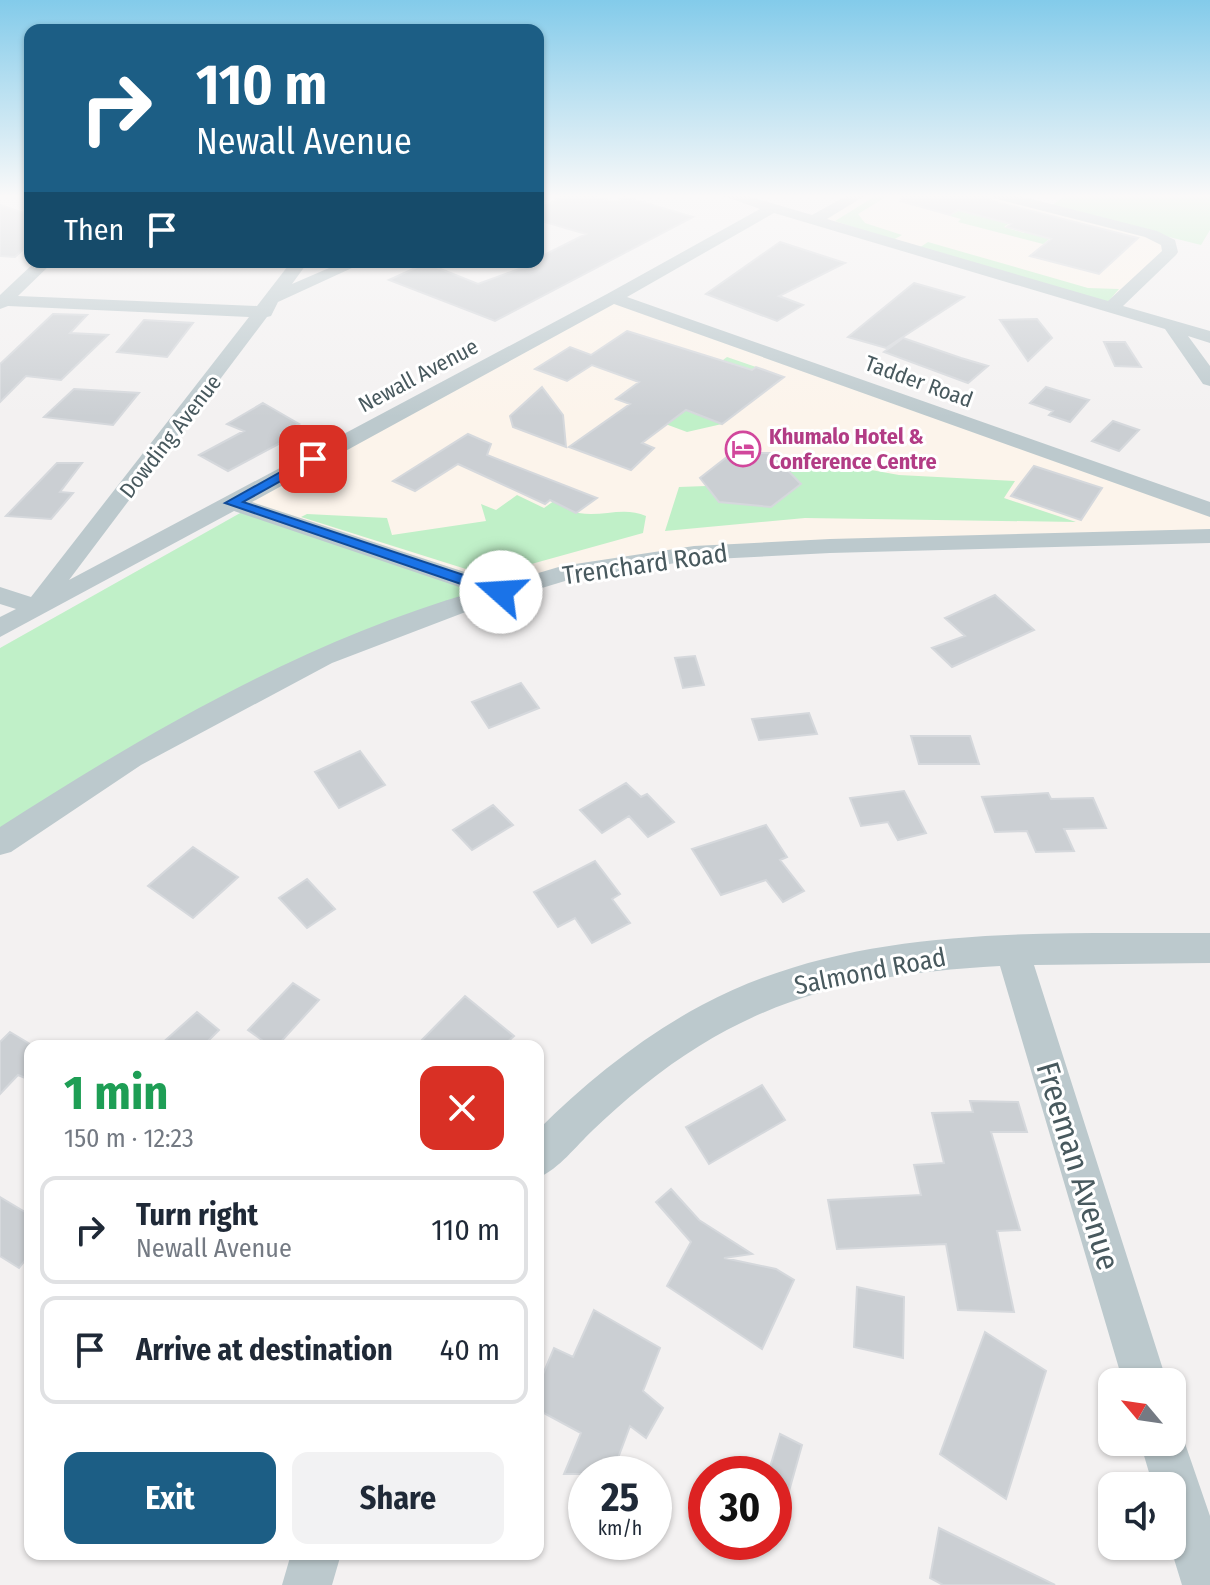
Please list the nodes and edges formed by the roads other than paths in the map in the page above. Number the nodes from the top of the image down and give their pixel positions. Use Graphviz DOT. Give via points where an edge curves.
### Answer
graph roads {
  1 [pos="38,269"];
  2 [pos="295,269"];
  3 [pos="343,269"];
  4 [pos="665,269"];
  5 [pos="984,269"];
  6 [pos="1152,269"];
  7 [pos="613,298"];
  8 [pos="1,303"];
  9 [pos="270,305"];
  10 [pos="1112,307"];
  11 [pos="1171,325"];
  12 [pos="1210,337"];
  13 [pos="1210,380"];
  14 [pos="232,503"];
  15 [pos="1210,510"];
  16 [pos="1210,536"];
  17 [pos="501,592"];
  18 [pos="0,595"];
  19 [pos="36,607"];
  20 [pos="0,628"];
  21 [pos="0,843"];
  22 [pos="1210,948"];
  23 [pos="1012,950"];
  24 [pos="544,1152"];
  25 [pos="1141,1368"];
  26 [pos="1167,1456"];
  27 [pos="314,1560"];
  28 [pos="307,1585"];
  29 [pos="1207,1585"];
  1 -- 8 [label="street"];
  2 -- 9 [label="street, Dowding Avenue"];
  3 -- 9 [label="street"];
  4 -- 7 [label="street, Newall Avenue"];
  5 -- 10 [label="street"];
  6 -- 10 [label="street"];
  7 -- 14 [label="street, Newall Avenue"];
  7 -- 15 [label="street, Tadder Road"];
  8 -- 9 [label="street"];
  9 -- 19 [label="street, Dowding Avenue"];
  10 -- 11 [label="street"];
  11 -- 12 [label="street"];
  11 -- 13 [label="street"];
  14 -- 17 [label="street"];
  14 -- 19 [label="street, Newall Avenue"];
  16 -- 17 [label="street, Trenchard Road" via="694,553 562,574"];
  17 -- 21 [label="street, Trenchard Road" via="323,657 131,757"];
  18 -- 19 [label="street"];
  19 -- 20 [label="street, Newall Avenue"];
  22 -- 23 [label="street, Salmond Road"];
  23 -- 24 [label="street, Salmond Road" via="907,960 828,974 772,991 717,1015 636,1069"];
  23 -- 25 [label="street, Freeman Avenue"];
  26 -- 29 [label="street"];
  27 -- 28 [label="street"];
}
